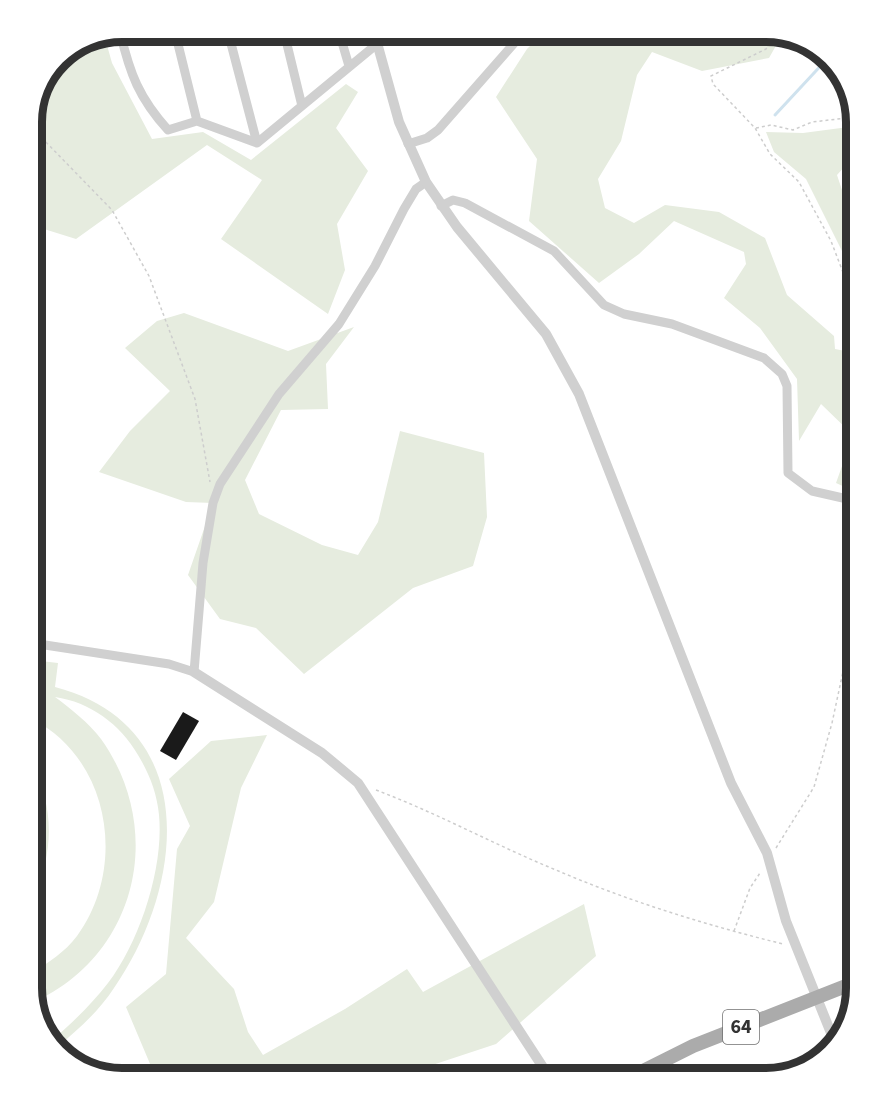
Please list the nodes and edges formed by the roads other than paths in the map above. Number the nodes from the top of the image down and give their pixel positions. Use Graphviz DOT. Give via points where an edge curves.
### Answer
graph roads {
  1 [pos="122,42"];
  2 [pos="177,42"];
  3 [pos="231,42"];
  4 [pos="286,42"];
  5 [pos="342,42"];
  6 [pos="515,42"];
  7 [pos="378,44"];
  8 [pos="349,66"];
  9 [pos="302,106"];
  10 [pos="197,121"];
  11 [pos="257,143"];
  12 [pos="408,144"];
  13 [pos="426,182"];
  14 [pos="441,206"];
  15 [pos="846,499"];
  16 [pos="42,644"];
  17 [pos="194,672"];
  18 [pos="846,986"];
  19 [pos="817,998"];
  20 [pos="831,1033"];
  21 [pos="543,1068"];
  22 [pos="650,1068"];
  1 -- 10 [label="street" via="131,77 149,110 168,130"];
  2 -- 10 [label="street"];
  3 -- 11 [label="street"];
  4 -- 9 [label="street"];
  5 -- 8 [label="street"];
  6 -- 12 [label="street" via="438,130"];
  7 -- 8 [label="street"];
  7 -- 12 [label="street"];
  8 -- 9 [label="street"];
  9 -- 11 [label="street"];
  10 -- 11 [label="street"];
  12 -- 13 [label="street"];
  13 -- 14 [label="street"];
  13 -- 17 [label="street" via="416,189 339,324 279,394 220,484 203,563"];
  14 -- 15 [label="street" via="453,200 465,203 554,251 613,310 672,324 769,362 782,374 787,386 788,473 812,491"];
  14 -- 19 [label="street" via="514,293 565,366 579,394 731,783 767,853 777,894"];
  16 -- 17 [label="street" via="170,663"];
  17 -- 21 [label="street" via="322,753 358,783"];
  18 -- 19 [label="main road, 64"];
  19 -- 20 [label="street"];
  19 -- 22 [label="main road, 64" via="693,1046"];
}
